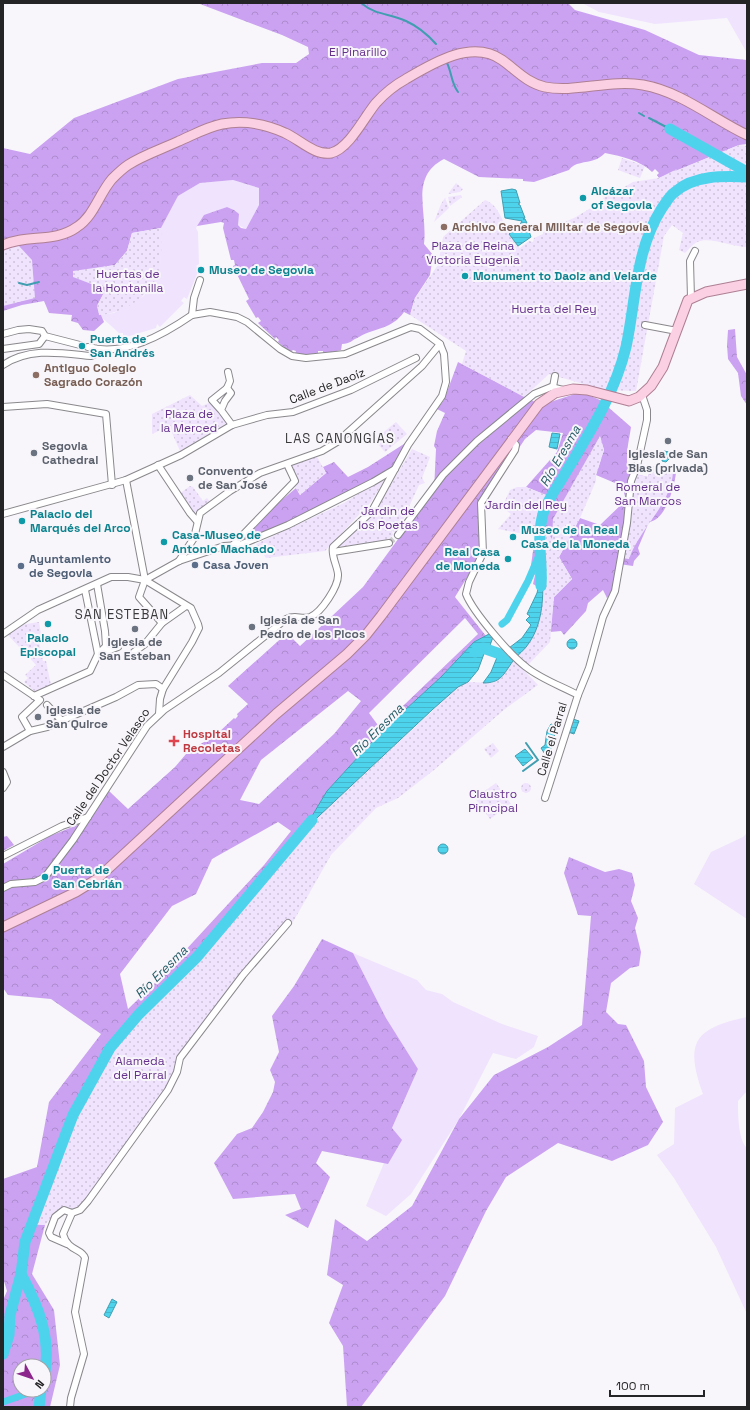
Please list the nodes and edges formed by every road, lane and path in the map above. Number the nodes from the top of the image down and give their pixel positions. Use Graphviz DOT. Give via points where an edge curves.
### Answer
graph roads {
  1 [pos="747,135"];
  2 [pos="3,245"];
  3 [pos="695,251"];
  4 [pos="200,280"];
  5 [pos="747,284"];
  6 [pos="691,298"];
  7 [pos="192,315"];
  8 [pos="645,325"];
  9 [pos="677,331"];
  10 [pos="3,334"];
  11 [pos="45,336"];
  12 [pos="80,345"];
  13 [pos="438,346"];
  14 [pos="88,347"];
  15 [pos="3,349"];
  16 [pos="97,349"];
  17 [pos="416,358"];
  18 [pos="3,365"];
  19 [pos="228,372"];
  20 [pos="555,376"];
  21 [pos="553,387"];
  22 [pos="227,388"];
  23 [pos="563,390"];
  24 [pos="642,395"];
  25 [pos="3,408"];
  26 [pos="222,410"];
  27 [pos="232,424"];
  28 [pos="511,439"];
  29 [pos="287,464"];
  30 [pos="158,466"];
  31 [pos="396,468"];
  32 [pos="126,480"];
  33 [pos="112,485"];
  34 [pos="3,514"];
  35 [pos="197,521"];
  36 [pos="398,535"];
  37 [pos="389,543"];
  38 [pos="233,545"];
  39 [pos="333,552"];
  40 [pos="176,563"];
  41 [pos="145,580"];
  42 [pos="97,584"];
  43 [pos="85,590"];
  44 [pos="186,606"];
  45 [pos="162,624"];
  46 [pos="3,634"];
  47 [pos="118,647"];
  48 [pos="134,652"];
  49 [pos="98,654"];
  50 [pos="3,675"];
  51 [pos="164,689"];
  52 [pos="578,695"];
  53 [pos="34,696"];
  54 [pos="47,705"];
  55 [pos="159,714"];
  56 [pos="61,720"];
  57 [pos="30,731"];
  58 [pos="3,747"];
  59 [pos="3,772"];
  60 [pos="3,788"];
  61 [pos="545,798"];
  62 [pos="88,817"];
  63 [pos="3,856"];
  64 [pos="3,888"];
  65 [pos="288,923"];
  66 [pos="3,928"];
  67 [pos="72,1213"];
  68 [pos="67,1244"];
  69 [pos="70,1407"];
  1 -- 2 [label="main road" via="678,96 661,90 643,85 613,83 546,87 526,79 493,55 465,54 440,60 392,88 378,101 347,143 337,151 319,152 293,136 267,126 247,123 221,124 129,164 110,181 88,217 73,230 60,236 20,239"];
  3 -- 6 [label="street" via="690,261"];
  4 -- 7 [label="street"];
  5 -- 6 [label="main road" via="715,289"];
  6 -- 9 [label="main road" via="686,303"];
  7 -- 13 [label="street" via="216,312 238,317 280,349 292,356 306,358 345,354 411,327 420,329"];
  7 -- 16 [label="street" via="165,332 127,347"];
  8 -- 9 [label="street"];
  9 -- 24 [label="main road" via="659,375"];
  10 -- 11 [label="street" via="29,329 42,331"];
  11 -- 12 [label="street"];
  11 -- 15 [label="street" via="39,344"];
  13 -- 29 [label="street" via="422,366 337,442 322,451"];
  13 -- 31 [label="street" via="445,360 444,389 439,402 408,445"];
  14 -- 16 [label="street"];
  16 -- 18 [label="street" via="91,356 38,353"];
  17 -- 27 [label="street, Calle de Daoíz" via="351,390 293,412 267,415"];
  19 -- 22 [label="street" via="230,381"];
  20 -- 21 [label="street"];
  21 -- 23 [label="street"];
  21 -- 36 [label="street" via="531,397 464,453 431,490"];
  22 -- 26 [label="street" via="232,393"];
  22 -- 26 [label="street" via="212,400"];
  23 -- 24 [label="main road" via="591,391 629,401"];
  23 -- 28 [label="main road" via="539,404"];
  24 -- 52 [label="street" via="647,420 631,481 627,523 615,591 603,617 589,668"];
  25 -- 33 [label="street" via="47,404 106,414"];
  26 -- 27 [label="street"];
  27 -- 30 [label="street, Calle de Daoíz" via="187,452"];
  28 -- 52 [label="street, Calle el Parral" via="516,445 515,450 481,503 483,553 466,591 469,602 527,668"];
  28 -- 66 [label="main road" via="381,616 356,644 97,879"];
  29 -- 35 [label="street" via="260,473 230,491 200,513"];
  29 -- 38 [label="street" via="295,480"];
  30 -- 32 [label="street, Calle de Daoíz"];
  30 -- 35 [label="street"];
  31 -- 38 [label="street" via="288,525 240,545"];
  31 -- 39 [label="street" via="372,511 333,547"];
  32 -- 33 [label="street, Calle de Daoíz"];
  32 -- 41 [label="street"];
  33 -- 34 [label="street, Calle de Daoíz"];
  35 -- 40 [label="street" via="194,538"];
  37 -- 39 [label="street"];
  38 -- 40 [label="street"];
  39 -- 55 [label="street" via="338,573 337,585 316,613 308,617 295,616 286,619 219,673"];
  40 -- 41 [label="street"];
  41 -- 42 [label="street" via="111,577"];
  41 -- 44 [label="street, Calle del Doctor Velasco"];
  41 -- 45 [label="street" via="139,597"];
  42 -- 43 [label="street"];
  42 -- 49 [label="street" via="107,643"];
  43 -- 46 [label="street" via="38,610"];
  43 -- 49 [label="street"];
  44 -- 45 [label="street"];
  44 -- 51 [label="street, Calle del Doctor Velasco" via="192,610 198,628"];
  45 -- 48 [label="street" via="145,644"];
  47 -- 49 [label="street"];
  49 -- 53 [label="street" via="90,672"];
  50 -- 53 [label="street"];
  51 -- 55 [label="street, Calle del Doctor Velasco"];
  51 -- 56 [label="street" via="156,684 138,685"];
  52 -- 61 [label="street, Calle el Parral"];
  53 -- 57 [label="street" via="40,700 22,717"];
  54 -- 56 [label="street"];
  55 -- 62 [label="street, Calle del Doctor Velasco" via="140,735"];
  56 -- 57 [label="street" via="43,729"];
  57 -- 58 [label="street"];
  59 -- 60 [label="street" via="7,782"];
  62 -- 63 [label="street" via="62,826"];
  62 -- 64 [label="street, Calle del Doctor Velasco" via="43,878"];
  65 -- 67 [label="street" via="243,975 180,1058 168,1090 88,1201 80,1210"];
  67 -- 68 [label="street" via="64,1232"];
  67 -- 68 [label="street" via="64,1210 56,1215 49,1233 51,1237"];
  68 -- 69 [label="street" via="73,1250 84,1254 85,1260 75,1312 84,1354"];
}
